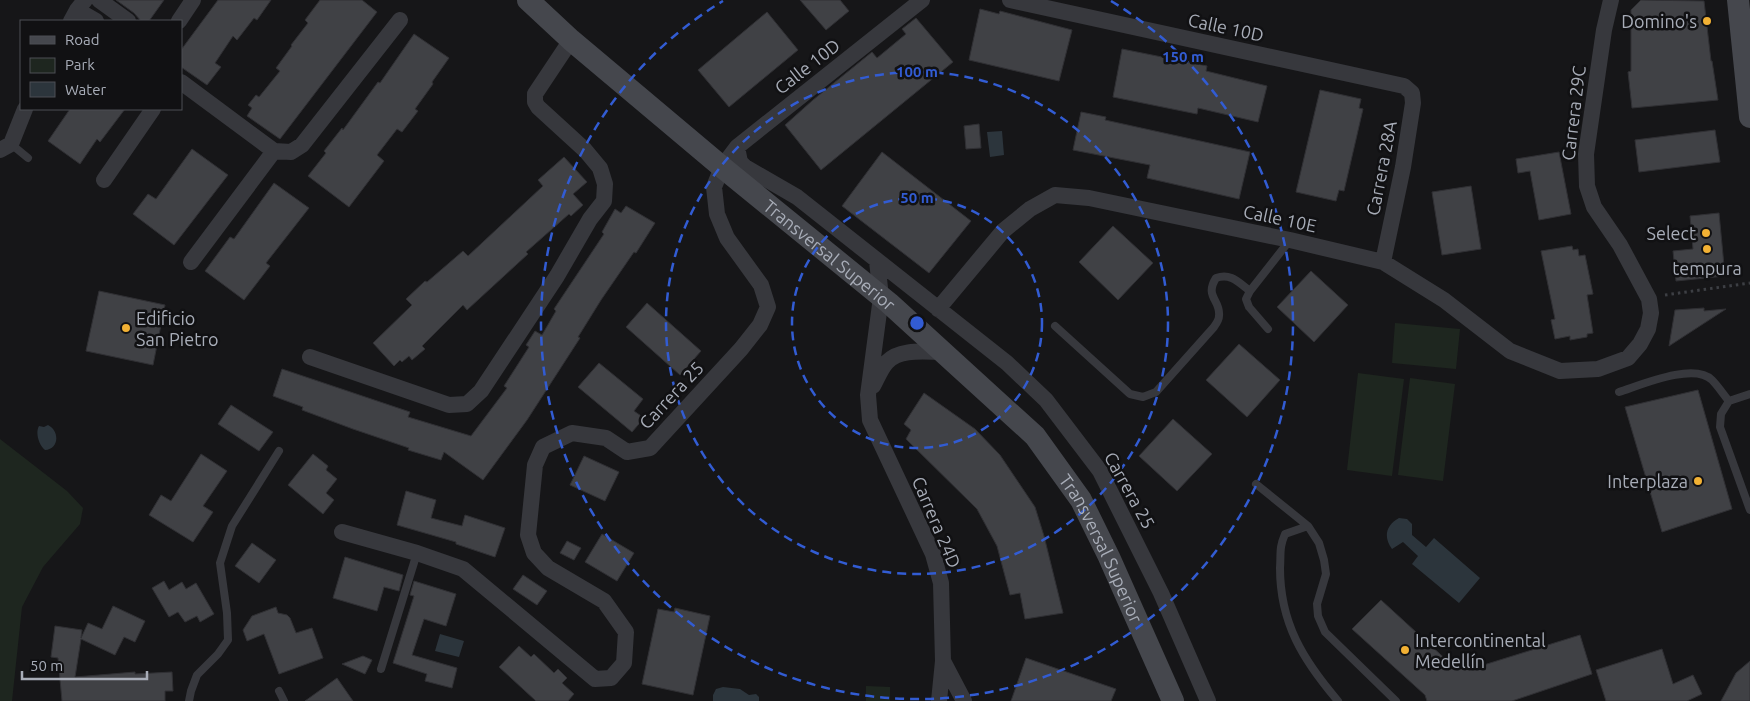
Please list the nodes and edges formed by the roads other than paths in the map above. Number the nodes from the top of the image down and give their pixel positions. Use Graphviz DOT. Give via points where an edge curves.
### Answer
graph roads {
  1 [pos="99,0"];
  2 [pos="193,0"];
  3 [pos="528,0"];
  4 [pos="922,0"];
  5 [pos="1010,0"];
  6 [pos="1611,0"];
  7 [pos="1738,0"];
  8 [pos="78,10"];
  9 [pos="94,20"];
  10 [pos="127,20"];
  11 [pos="179,20"];
  12 [pos="400,20"];
  13 [pos="571,40"];
  14 [pos="182,83"];
  15 [pos="1404,86"];
  16 [pos="24,110"];
  17 [pos="152,110"];
  18 [pos="1750,117"];
  19 [pos="5,147"];
  20 [pos="737,147"];
  21 [pos="274,152"];
  22 [pos="28,158"];
  23 [pos="722,167"];
  24 [pos="104,180"];
  25 [pos="1290,240"];
  26 [pos="877,261"];
  27 [pos="191,262"];
  28 [pos="1383,262"];
  29 [pos="1250,290"];
  30 [pos="881,297"];
  31 [pos="938,309"];
  32 [pos="1055,326"];
  33 [pos="1268,329"];
  34 [pos="943,352"];
  35 [pos="310,357"];
  36 [pos="1628,358"];
  37 [pos="1619,392"];
  38 [pos="1750,394"];
  39 [pos="868,395"];
  40 [pos="1729,401"];
  41 [pos="279,451"];
  42 [pos="1256,484"];
  43 [pos="1750,510"];
  44 [pos="1308,526"];
  45 [pos="342,532"];
  46 [pos="417,554"];
  47 [pos="944,661"];
  48 [pos="381,669"];
  49 [pos="279,691"];
  50 [pos="189,701"];
  51 [pos="284,701"];
  52 [pos="939,701"];
  53 [pos="964,701"];
  54 [pos="1173,701"];
  55 [pos="1208,701"];
  56 [pos="1338,701"];
  57 [pos="1396,701"];
  1 -- 10 [label="street"];
  2 -- 11 [label="street"];
  3 -- 13 [label="main road, Transversal Superior"];
  4 -- 20 [label="street, Calle 10D"];
  5 -- 15 [label="street, Calle 10D"];
  6 -- 36 [label="street, Carrera 29C" via="1586,154 1587,186 1594,207 1650,298 1648,329"];
  7 -- 18 [label="main road"];
  8 -- 9 [label="street"];
  12 -- 21 [label="street" via="302,145 291,152"];
  13 -- 23 [label="main road, Transversal Superior"];
  13 -- 35 [label="street" via="535,94 535,102 600,168 605,184 604,201 481,391 467,404 448,406"];
  14 -- 21 [label="street"];
  15 -- 28 [label="street, Carrera 28A" via="1412,93 1413,103"];
  16 -- 19 [label="street"];
  17 -- 24 [label="street"];
  19 -- 22 [label="lane"];
  20 -- 23 [label="street, Calle 10D"];
  20 -- 26 [label="street, Carrera 25" via="740,162 745,167 797,197"];
  21 -- 27 [label="street"];
  23 -- 30 [label="main road, Transversal Superior"];
  23 -- 46 [label="street, Carrera 25" via="714,187 718,214 727,238 761,285 768,307 760,325 650,448 626,452 606,438 572,433 543,447 536,465 528,535 534,553 548,568 604,601 615,614 626,632 624,663 611,678 595,680 463,570"];
  25 -- 28 [label="street, Calle 10E"];
  25 -- 29 [label="lane"];
  25 -- 31 [label="street, Calle 10E" via="1089,198 1055,195 1030,209 1003,231"];
  26 -- 30 [label="street, Carrera 24D"];
  26 -- 31 [label="street, Carrera 25"];
  28 -- 36 [label="street, Calle 10E" via="1444,300 1510,351 1560,371 1598,369"];
  29 -- 32 [label="lane" via="1234,279 1216,278 1211,285 1219,317 1214,327 1156,392 1143,397 1130,394"];
  29 -- 33 [label="lane" via="1246,299 1249,307"];
  30 -- 34 [label="main road, Transversal Superior"];
  30 -- 39 [label="street, Carrera 24D"];
  31 -- 55 [label="street, Carrera 25" via="1006,363 1046,400 1100,471 1161,593"];
  34 -- 39 [label="street" via="897,355 887,362"];
  34 -- 54 [label="main road, Transversal Superior" via="1036,436 1081,500"];
  37 -- 40 [label="lane" via="1676,374 1700,374 1711,378"];
  38 -- 40 [label="lane"];
  39 -- 47 [label="street, Carrera 24D" via="870,420 933,554 941,583"];
  40 -- 43 [label="lane" via="1721,414 1720,427"];
  41 -- 50 [label="lane" via="232,526 220,563 228,640 198,675"];
  42 -- 44 [label="lane"];
  44 -- 56 [label="lane" via="1285,534 1280,546 1280,590 1287,620 1299,648"];
  44 -- 57 [label="lane" via="1319,542 1326,574 1317,604 1320,626"];
  45 -- 46 [label="street, Carrera 25"];
  46 -- 48 [label="lane"];
  47 -- 52 [label="street, Carrera 24D"];
  47 -- 53 [label="street"];
  49 -- 51 [label="lane"];
}
